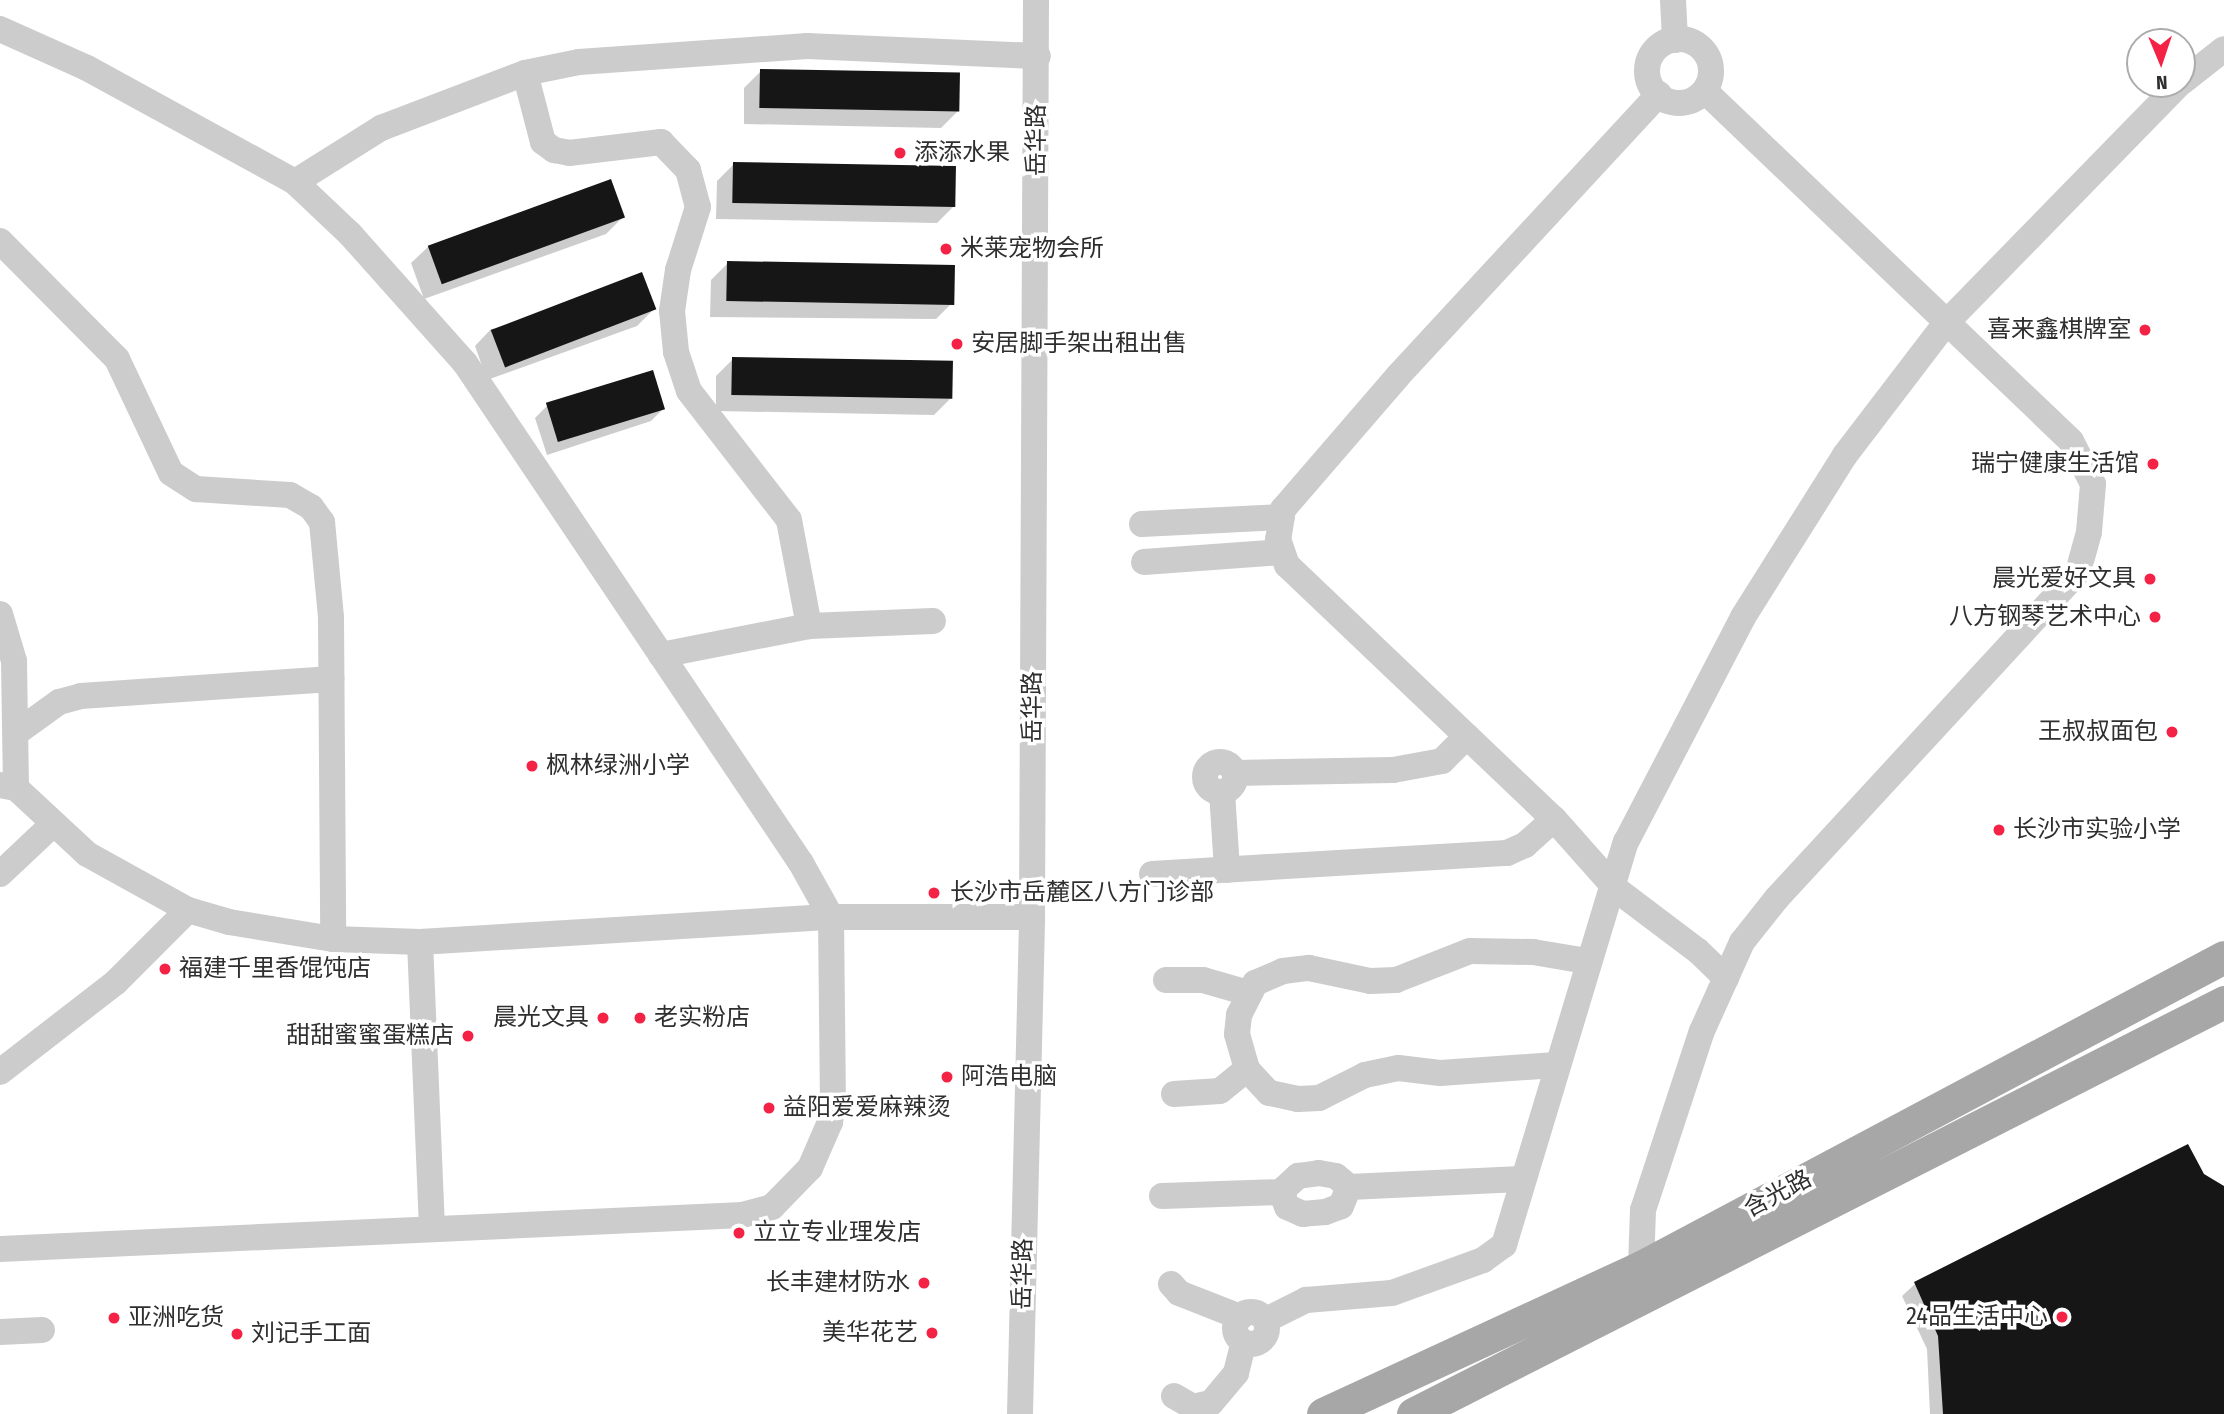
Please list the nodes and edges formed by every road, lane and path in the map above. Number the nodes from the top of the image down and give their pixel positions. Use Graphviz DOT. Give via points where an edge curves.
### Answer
graph roads {
  1 [pos="1036,0"];
  2 [pos="1673,0"];
  3 [pos="0,29"];
  4 [pos="1675,40"];
  5 [pos="2224,49"];
  6 [pos="1038,56"];
  7 [pos="2196,71"];
  8 [pos="525,74"];
  9 [pos="1705,91"];
  10 [pos="1659,94"];
  11 [pos="2165,98"];
  12 [pos="295,182"];
  13 [pos="0,242"];
  14 [pos="1946,323"];
  15 [pos="1282,517"];
  16 [pos="1142,524"];
  17 [pos="1282,552"];
  18 [pos="1144,562"];
  19 [pos="0,614"];
  20 [pos="933,621"];
  21 [pos="809,626"];
  22 [pos="661,655"];
  23 [pos="331,679"];
  24 [pos="16,733"];
  25 [pos="1467,736"];
  26 [pos="8,787"];
  27 [pos="1554,819"];
  28 [pos="53,824"];
  29 [pos="1227,870"];
  30 [pos="0,874"];
  31 [pos="1152,874"];
  32 [pos="1611,883"];
  33 [pos="188,909"];
  34 [pos="831,917"];
  35 [pos="1032,917"];
  36 [pos="333,939"];
  37 [pos="420,942"];
  38 [pos="2224,957"];
  39 [pos="1587,961"];
  40 [pos="1726,978"];
  41 [pos="1166,980"];
  42 [pos="1248,993"];
  43 [pos="2224,1002"];
  44 [pos="1555,1065"];
  45 [pos="1247,1069"];
  46 [pos="0,1072"];
  47 [pos="1174,1094"];
  48 [pos="1521,1179"];
  49 [pos="1349,1187"];
  50 [pos="1283,1192"];
  51 [pos="1162,1196"];
  52 [pos="432,1228"];
  53 [pos="0,1249"];
  54 [pos="1641,1267"];
  55 [pos="1171,1284"];
  56 [pos="1250,1326"];
  57 [pos="42,1330"];
  58 [pos="0,1332"];
  59 [pos="1174,1396"];
  60 [pos="1020,1414"];
  61 [pos="1323,1414"];
  62 [pos="1413,1414"];
  1 -- 6 [label="street, 岳华路"];
  2 -- 4 [label="street"];
  3 -- 12 [label="street" via="87,68"];
  4 -- 9 [label="street" via="1690,40 1706,53 1712,72"];
  4 -- 10 [label="street" via="1653,51 1646,70 1652,89"];
  5 -- 7 [label="street"];
  6 -- 8 [label="street" via="807,46 579,62"];
  6 -- 35 [label="street, 岳华路"];
  8 -- 12 [label="street" via="381,128"];
  8 -- 21 [label="street" via="543,142 554,150 569,153 661,142 688,170 698,207 678,270 672,311 676,352 689,391 789,520"];
  9 -- 10 [label="street" via="1688,102 1668,102"];
  9 -- 14 [label="street"];
  10 -- 15 [label="street" via="1398,376 1283,509"];
  11 -- 14 [label="street"];
  12 -- 22 [label="street" via="350,234 458,353"];
  13 -- 23 [label="street" via="117,359 171,473 196,489 290,495 311,507 322,522 325,542"];
  14 -- 32 [label="street" via="1845,455 1743,617 1626,842"];
  14 -- 40 [label="street" via="2071,441 2093,484 2089,532 2078,572 1777,898 1742,942"];
  15 -- 16 [label="street"];
  15 -- 17 [label="street" via="1278,539"];
  17 -- 18 [label="street"];
  17 -- 25 [label="street" via="1287,565"];
  19 -- 24 [label="street" via="13,661"];
  20 -- 21 [label="street"];
  21 -- 22 [label="street"];
  22 -- 34 [label="street" via="801,863"];
  23 -- 24 [label="street" via="81,696 59,702"];
  23 -- 36 [label="street"];
  24 -- 26 [label="street"];
  25 -- 27 [label="street"];
  25 -- 29 [label="street" via="1442,761 1392,770 1229,783"];
  26 -- 28 [label="street"];
  27 -- 29 [label="street" via="1525,845 1507,853"];
  27 -- 32 [label="street"];
  28 -- 30 [label="street"];
  28 -- 33 [label="street" via="86,854"];
  29 -- 31 [label="street"];
  32 -- 39 [label="street"];
  32 -- 40 [label="street"];
  33 -- 36 [label="street" via="229,922"];
  33 -- 46 [label="street" via="116,982"];
  34 -- 35 [label="street"];
  34 -- 37 [label="street"];
  34 -- 52 [label="street" via="830,1122 810,1168 772,1207 743,1214"];
  35 -- 60 [label="street, 岳华路"];
  36 -- 37 [label="street"];
  37 -- 52 [label="street"];
  38 -- 54 [label="main road, 含光路"];
  39 -- 42 [label="street" via="1533,952 1470,951 1396,980 1370,981 1309,968 1283,971 1255,983"];
  39 -- 44 [label="street"];
  40 -- 54 [label="street" via="1702,1031 1643,1210"];
  41 -- 42 [label="street" via="1203,980"];
  42 -- 45 [label="street" via="1237,1034"];
  43 -- 62 [label="main road, 含光路"];
  44 -- 45 [label="street" via="1440,1073 1398,1068 1365,1075 1319,1098 1298,1099 1269,1093"];
  44 -- 48 [label="street"];
  45 -- 47 [label="street" via="1220,1091"];
  48 -- 49 [label="street"];
  48 -- 56 [label="street" via="1504,1245 1483,1260 1392,1293 1306,1300"];
  49 -- 50 [label="street" via="1336,1176 1319,1173 1298,1176"];
  49 -- 50 [label="street" via="1341,1206 1303,1214 1287,1207"];
  50 -- 51 [label="street"];
  52 -- 53 [label="street"];
  54 -- 61 [label="main road, 含光路"];
  55 -- 56 [label="street" via="1179,1293"];
  56 -- 59 [label="street" via="1236,1373 1211,1404 1193,1407"];
  57 -- 58 [label="street"];
}
